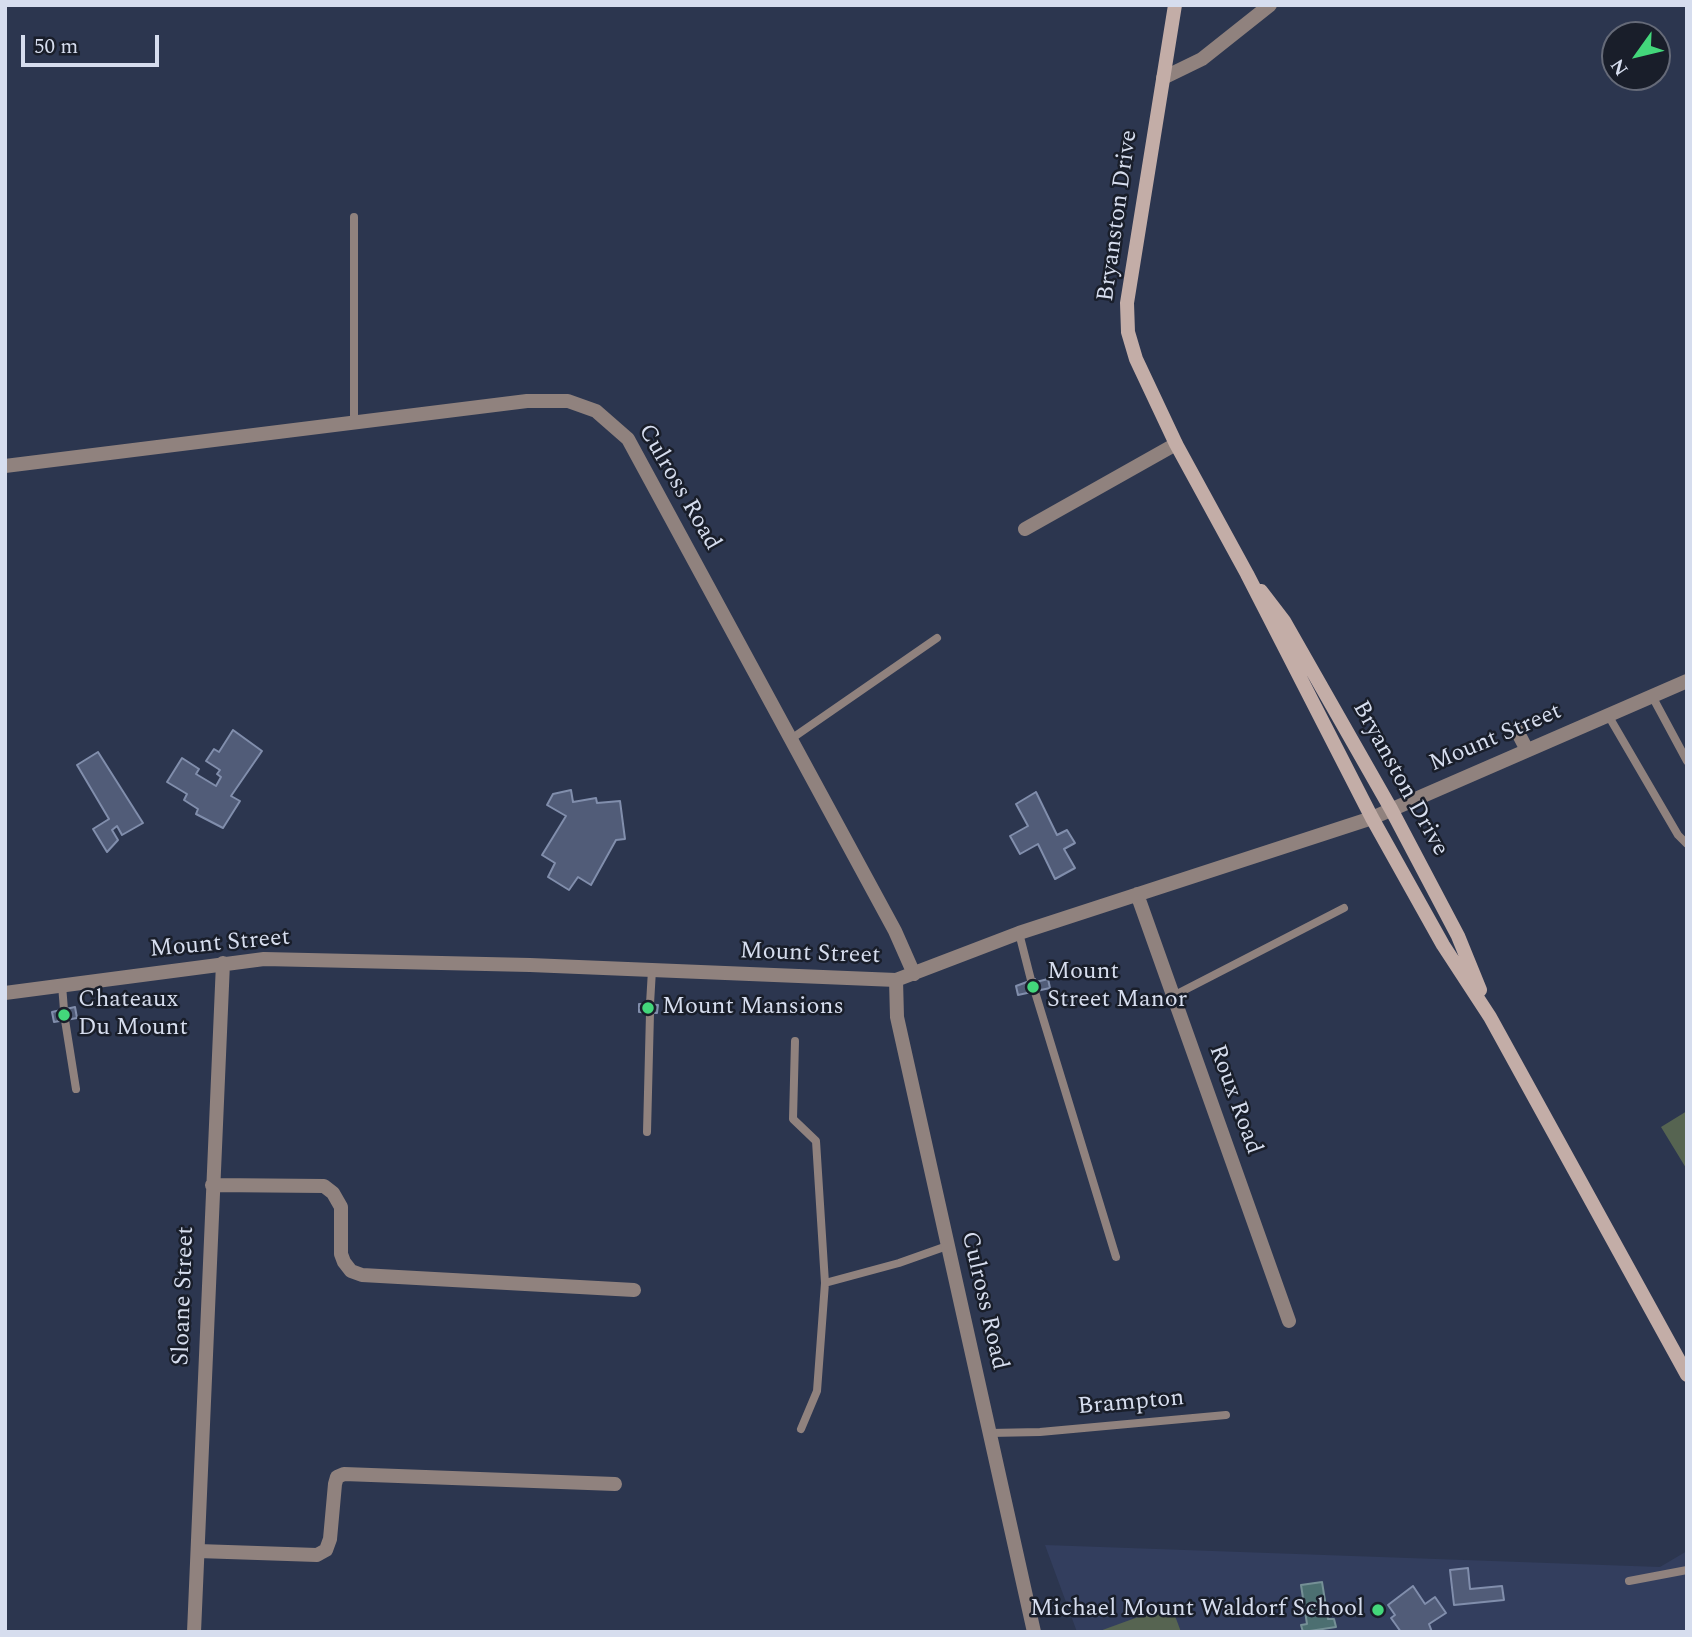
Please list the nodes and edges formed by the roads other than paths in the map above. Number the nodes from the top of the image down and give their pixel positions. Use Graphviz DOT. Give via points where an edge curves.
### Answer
graph roads {
  1 [pos="1175,5"];
  2 [pos="1270,5"];
  3 [pos="1163,78"];
  4 [pos="354,216"];
  5 [pos="354,423"];
  6 [pos="1176,444"];
  7 [pos="5,466"];
  8 [pos="1025,529"];
  9 [pos="1247,574"];
  10 [pos="937,638"];
  11 [pos="1687,681"];
  12 [pos="1652,696"];
  13 [pos="1608,715"];
  14 [pos="1516,729"];
  15 [pos="791,740"];
  16 [pos="1687,740"];
  17 [pos="1677,744"];
  18 [pos="1527,750"];
  19 [pos="1687,761"];
  20 [pos="1391,809"];
  21 [pos="1372,818"];
  22 [pos="1687,844"];
  23 [pos="1137,894"];
  24 [pos="1344,908"];
  25 [pos="1019,933"];
  26 [pos="223,963"];
  27 [pos="652,970"];
  28 [pos="914,974"];
  29 [pos="896,979"];
  30 [pos="1031,980"];
  31 [pos="62,985"];
  32 [pos="1035,992"];
  33 [pos="5,993"];
  34 [pos="1172,996"];
  35 [pos="64,1010"];
  36 [pos="1490,1017"];
  37 [pos="65,1020"];
  38 [pos="795,1041"];
  39 [pos="76,1089"];
  40 [pos="647,1132"];
  41 [pos="212,1185"];
  42 [pos="947,1246"];
  43 [pos="1115,1257"];
  44 [pos="825,1283"];
  45 [pos="635,1290"];
  46 [pos="1289,1321"];
  47 [pos="1687,1375"];
  48 [pos="1226,1415"];
  49 [pos="801,1429"];
  50 [pos="990,1433"];
  51 [pos="615,1484"];
  52 [pos="198,1550"];
  53 [pos="1687,1570"];
  54 [pos="1629,1581"];
  55 [pos="194,1632"];
  56 [pos="1034,1632"];
  1 -- 3 [label="main road, Bryanston Drive"];
  2 -- 3 [label="street" via="1202,59"];
  3 -- 6 [label="main road, Bryanston Drive" via="1127,303 1136,359"];
  4 -- 5 [label="lane"];
  5 -- 7 [label="street, Culross Road"];
  5 -- 15 [label="street, Culross Road" via="552,399 596,411 613,423 628,439"];
  6 -- 8 [label="street"];
  6 -- 9 [label="main road, Bryanston Drive"];
  9 -- 20 [label="main road, Bryanston Drive" via="1284,621"];
  9 -- 21 [label="main road, Bryanston Drive"];
  10 -- 15 [label="lane"];
  11 -- 12 [label="street, Mount Street"];
  12 -- 13 [label="street, Mount Street"];
  12 -- 17 [label="lane"];
  13 -- 18 [label="street, Mount Street"];
  13 -- 22 [label="lane"];
  14 -- 18 [label="street"];
  15 -- 28 [label="street, Culross Road"];
  16 -- 17 [label="lane"];
  17 -- 19 [label="lane"];
  18 -- 20 [label="street, Mount Street"];
  20 -- 21 [label="street, Mount Street"];
  20 -- 36 [label="main road, Bryanston Drive" via="1458,936"];
  21 -- 23 [label="street, Mount Street"];
  21 -- 36 [label="main road, Bryanston Drive" via="1443,945"];
  23 -- 25 [label="street, Mount Street"];
  23 -- 34 [label="street, Roux Road"];
  24 -- 34 [label="lane"];
  25 -- 28 [label="street, Mount Street"];
  25 -- 30 [label="lane"];
  26 -- 27 [label="street, Mount Street" via="264,959"];
  26 -- 31 [label="street, Mount Street"];
  26 -- 41 [label="street, Sloane Street"];
  27 -- 29 [label="street, Mount Street"];
  27 -- 40 [label="lane"];
  28 -- 29 [label="street, Mount Street"];
  29 -- 42 [label="street, Culross Road" via="897,1017"];
  31 -- 33 [label="street, Mount Street"];
  31 -- 35 [label="lane"];
  32 -- 43 [label="lane"];
  34 -- 46 [label="street, Roux Road"];
  36 -- 47 [label="main road, Bryanston Drive"];
  37 -- 39 [label="lane"];
  38 -- 44 [label="lane" via="793,1119 816,1142"];
  41 -- 45 [label="street" via="324,1186 341,1207 344,1262 362,1275"];
  41 -- 52 [label="street, Sloane Street"];
  42 -- 44 [label="lane"];
  42 -- 50 [label="street, Culross Road"];
  44 -- 49 [label="lane" via="817,1391"];
  48 -- 50 [label="lane, Brampton"];
  50 -- 56 [label="street, Culross Road"];
  51 -- 52 [label="street" via="344,1474 335,1484 330,1539 326,1550 317,1555"];
  52 -- 55 [label="street, Sloane Street"];
  53 -- 54 [label="lane"];
}
